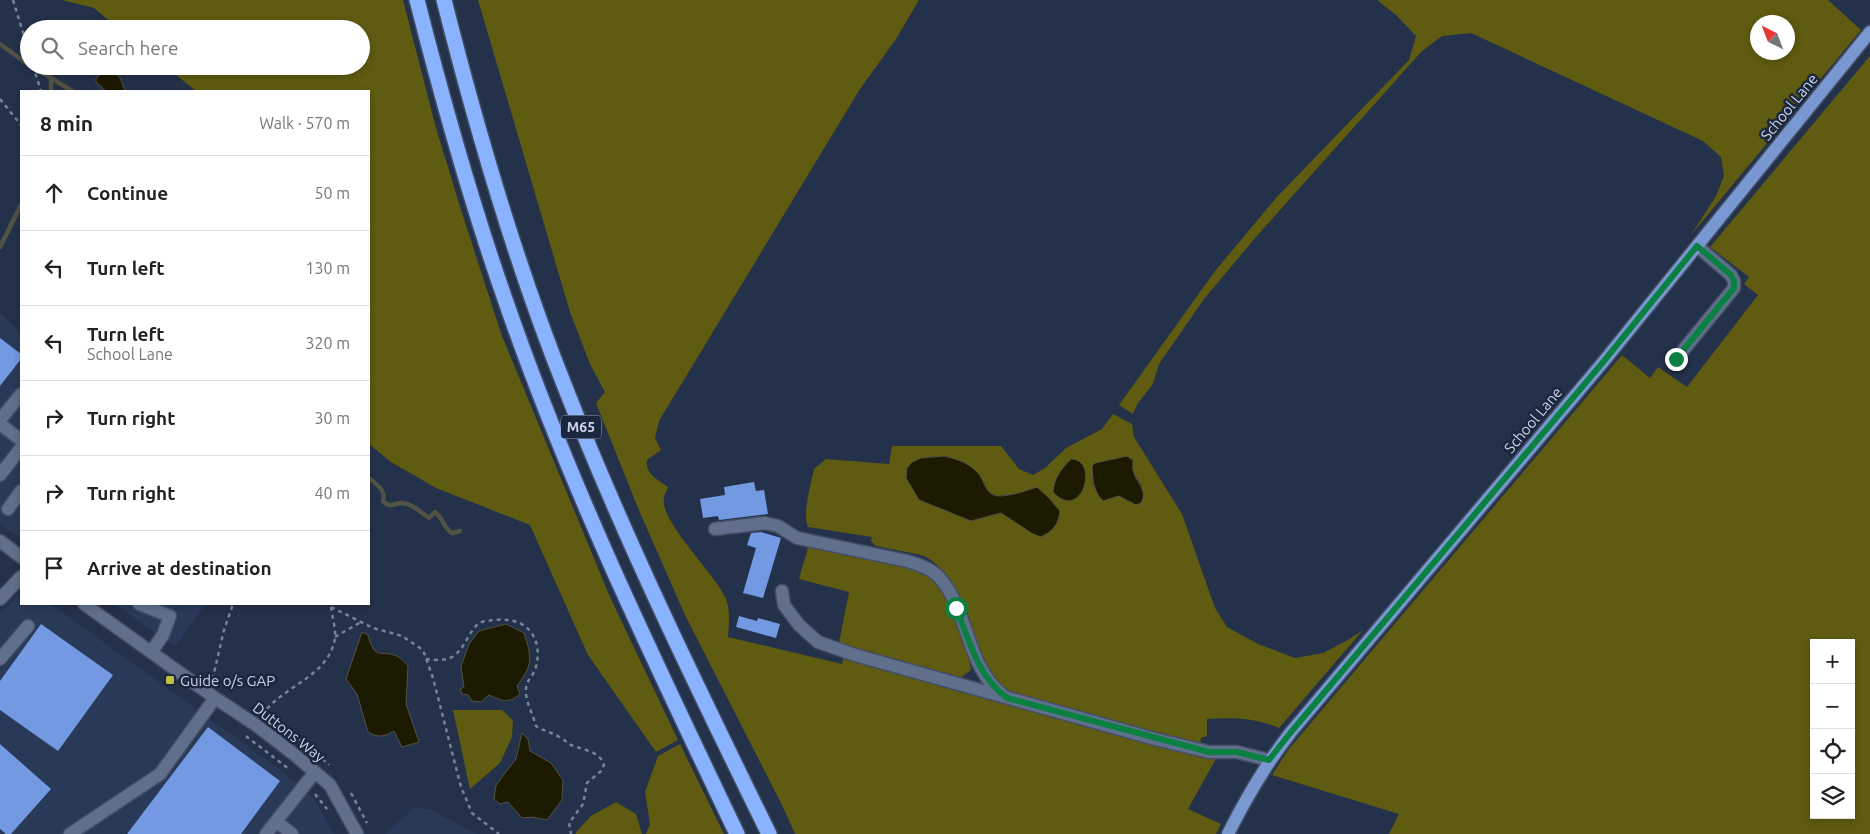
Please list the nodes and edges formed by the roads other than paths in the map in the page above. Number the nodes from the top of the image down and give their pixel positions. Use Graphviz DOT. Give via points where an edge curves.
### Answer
graph roads {
  1 [pos="417,0"];
  2 [pos="444,0"];
  3 [pos="1870,32"];
  4 [pos="1697,246"];
  5 [pos="1676,359"];
  6 [pos="20,395"];
  7 [pos="0,420"];
  8 [pos="0,424"];
  9 [pos="20,439"];
  10 [pos="20,449"];
  11 [pos="0,475"];
  12 [pos="20,492"];
  13 [pos="8,508"];
  14 [pos="715,529"];
  15 [pos="0,541"];
  16 [pos="20,556"];
  17 [pos="20,578"];
  18 [pos="782,591"];
  19 [pos="0,599"];
  20 [pos="85,605"];
  21 [pos="142,605"];
  22 [pos="28,626"];
  23 [pos="152,651"];
  24 [pos="0,659"];
  25 [pos="215,698"];
  26 [pos="1007,698"];
  27 [pos="1269,760"];
  28 [pos="315,772"];
  29 [pos="276,821"];
  30 [pos="70,834"];
  31 [pos="266,834"];
  32 [pos="292,834"];
  33 [pos="357,834"];
  34 [pos="737,834"];
  35 [pos="769,834"];
  36 [pos="1228,834"];
  1 -- 34 [label="highway, M65" via="472,198 506,303 545,406 623,589"];
  2 -- 35 [label="highway, M65" via="494,182 526,284 564,386 670,631"];
  3 -- 4 [label="main road, School Lane"];
  4 -- 5 [label="street" via="1731,275 1734,288"];
  4 -- 27 [label="main road, School Lane"];
  6 -- 7 [label="street"];
  8 -- 9 [label="street"];
  10 -- 11 [label="street"];
  12 -- 13 [label="street"];
  14 -- 26 [label="street" via="765,523 778,526 797,538 924,567 937,575 947,588 979,666 994,687"];
  15 -- 16 [label="street"];
  17 -- 19 [label="street"];
  18 -- 26 [label="street" via="784,605 799,626 818,642"];
  20 -- 23 [label="street, Duttons Way"];
  21 -- 23 [label="street" via="170,616"];
  22 -- 24 [label="street"];
  23 -- 25 [label="street, Duttons Way"];
  25 -- 28 [label="street, Duttons Way" via="256,725"];
  25 -- 30 [label="street" via="160,774"];
  26 -- 27 [label="street" via="1209,752 1237,752"];
  27 -- 36 [label="main road, School Lane"];
  28 -- 29 [label="street"];
  28 -- 33 [label="street, Duttons Way" via="330,785"];
  29 -- 31 [label="street"];
  29 -- 32 [label="street"];
}
